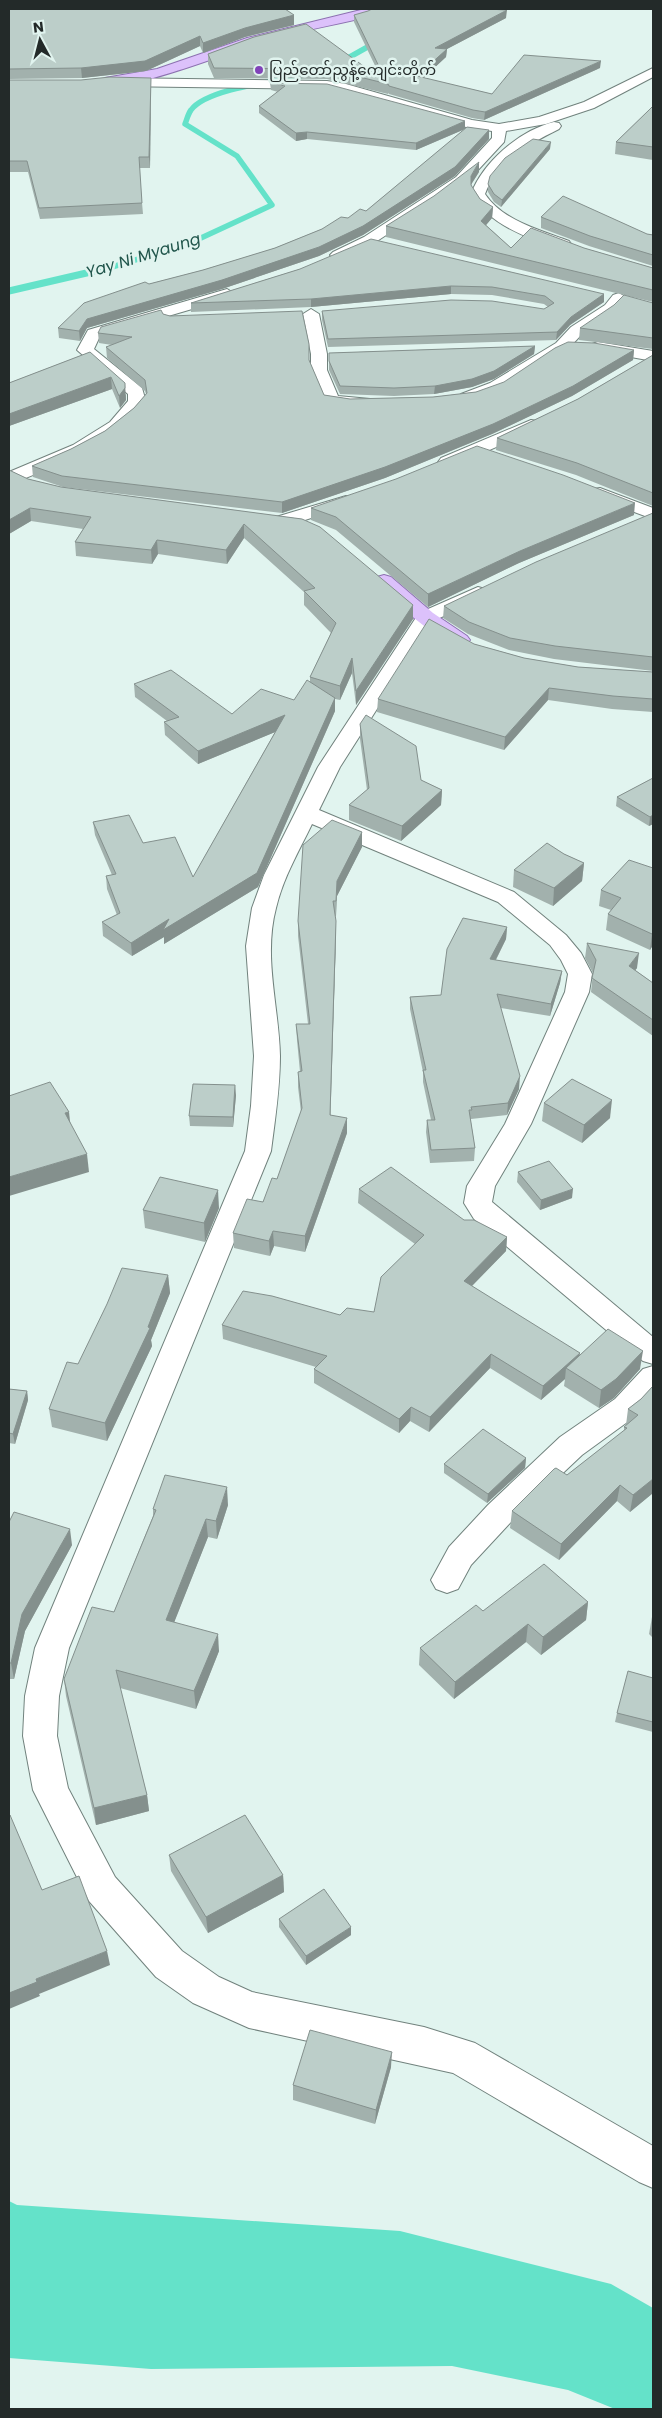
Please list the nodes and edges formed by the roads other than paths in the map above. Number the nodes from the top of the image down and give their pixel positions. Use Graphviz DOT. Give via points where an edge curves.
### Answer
graph roads {
  1 [pos="374,9"];
  2 [pos="653,72"];
  3 [pos="116,82"];
  4 [pos="90,83"];
  5 [pos="589,105"];
  6 [pos="499,128"];
  7 [pos="369,240"];
  8 [pos="388,245"];
  9 [pos="578,250"];
  10 [pos="325,261"];
  11 [pos="238,291"];
  12 [pos="600,294"];
  13 [pos="619,298"];
  14 [pos="636,303"];
  15 [pos="330,312"];
  16 [pos="153,314"];
  17 [pos="197,320"];
  18 [pos="562,346"];
  19 [pos="527,347"];
  20 [pos="338,353"];
  21 [pos="319,354"];
  22 [pos="653,356"];
  23 [pos="628,372"];
  24 [pos="448,400"];
  25 [pos="382,402"];
  26 [pos="543,420"];
  27 [pos="476,450"];
  28 [pos="504,460"];
  29 [pos="432,467"];
  30 [pos="11,476"];
  31 [pos="36,487"];
  32 [pos="586,488"];
  33 [pos="362,495"];
  34 [pos="653,515"];
  35 [pos="264,518"];
  36 [pos="283,521"];
  37 [pos="635,523"];
  38 [pos="315,530"];
  39 [pos="368,567"];
  40 [pos="494,585"];
  41 [pos="426,617"];
  42 [pos="478,647"];
  43 [pos="306,813"];
  44 [pos="653,1353"];
  45 [pos="653,1377"];
  46 [pos="447,1580"];
  47 [pos="653,2168"];
  1 -- 3 [label="main road" via="250,42 168,72"];
  2 -- 5 [label="street"];
  3 -- 4 [label="main road"];
  3 -- 6 [label="street" via="341,87 472,124"];
  5 -- 6 [label="street" via="541,121"];
  5 -- 9 [label="street" via="536,135 491,168 478,194 497,215"];
  6 -- 7 [label="street" via="499,139 461,180"];
  7 -- 8 [label="street"];
  7 -- 10 [label="street"];
  11 -- 16 [label="street"];
  12 -- 13 [label="street"];
  13 -- 14 [label="street"];
  13 -- 18 [label="street" via="611,308 577,330"];
  15 -- 21 [label="street" via="303,314"];
  16 -- 17 [label="street" via="177,320"];
  16 -- 30 [label="street" via="94,332 85,350 136,392 137,402 116,426 79,450"];
  18 -- 19 [label="street"];
  18 -- 22 [label="street" via="604,347"];
  18 -- 24 [label="street" via="496,386 465,398"];
  20 -- 21 [label="street"];
  21 -- 25 [label="street" via="319,370 332,401"];
  22 -- 23 [label="street"];
  26 -- 27 [label="street"];
  27 -- 28 [label="street"];
  27 -- 29 [label="street"];
  30 -- 31 [label="main road"];
  32 -- 34 [label="street"];
  33 -- 36 [label="street"];
  34 -- 37 [label="street"];
  35 -- 36 [label="main road"];
  36 -- 38 [label="main road"];
  39 -- 41 [label="main road"];
  40 -- 41 [label="street"];
  41 -- 42 [label="main road" via="460,640"];
  41 -- 43 [label="street" via="329,767"];
  43 -- 44 [label="street" via="506,897 558,940 572,958 580,974 577,992 518,1124 481,1186 478,1203 484,1212"];
  43 -- 47 [label="street" via="264,908 258,946 267,1056 258,1151 52,1648 42,1696 40,1736 51,1790 102,1888 169,1964 206,1990 249,2010 461,2056"];
  45 -- 46 [label="street" via="626,1406 571,1446 499,1514 460,1556"];
}
